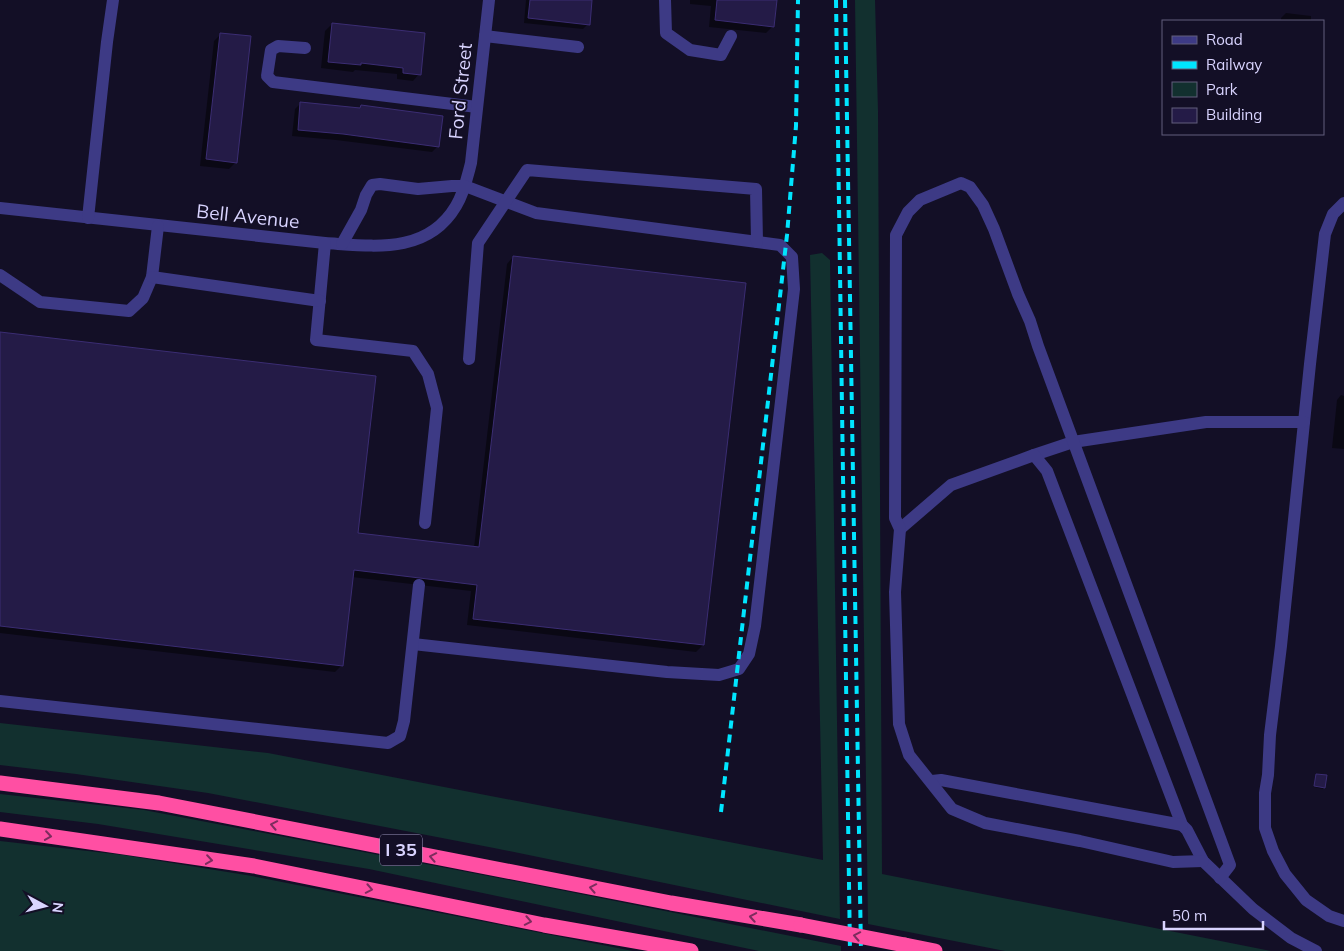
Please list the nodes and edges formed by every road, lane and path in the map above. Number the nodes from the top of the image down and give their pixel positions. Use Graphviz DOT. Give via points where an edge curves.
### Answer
graph roads {
  1 [pos="113,0"];
  2 [pos="489,0"];
  3 [pos="665,0"];
  4 [pos="485,36"];
  5 [pos="731,36"];
  6 [pos="578,47"];
  7 [pos="305,48"];
  8 [pos="478,106"];
  9 [pos="465,186"];
  10 [pos="506,201"];
  11 [pos="1344,203"];
  12 [pos="0,208"];
  13 [pos="88,218"];
  14 [pos="158,226"];
  15 [pos="757,242"];
  16 [pos="325,243"];
  17 [pos="342,244"];
  18 [pos="0,275"];
  19 [pos="152,277"];
  20 [pos="320,301"];
  21 [pos="469,359"];
  22 [pos="1304,422"];
  23 [pos="1074,442"];
  24 [pos="1034,455"];
  25 [pos="425,523"];
  26 [pos="900,529"];
  27 [pos="419,585"];
  28 [pos="413,644"];
  29 [pos="0,701"];
  30 [pos="932,781"];
  31 [pos="0,783"];
  32 [pos="1182,825"];
  33 [pos="0,829"];
  34 [pos="1203,862"];
  35 [pos="1220,878"];
  36 [pos="1344,921"];
  37 [pos="691,951"];
  38 [pos="935,951"];
  39 [pos="1316,951"];
  1 -- 13 [label="street"];
  2 -- 4 [label="street, Ford Street"];
  3 -- 5 [label="street" via="666,33 690,50 721,55"];
  4 -- 6 [label="street"];
  4 -- 8 [label="street, Ford Street"];
  7 -- 8 [label="street" via="278,46 271,50 267,76 273,82"];
  8 -- 9 [label="street, Ford Street"];
  9 -- 10 [label="street"];
  9 -- 17 [label="street, Bell Avenue" via="448,218 421,238 400,245 377,247"];
  9 -- 17 [label="street" via="418,189 372,185"];
  10 -- 15 [label="street" via="536,213"];
  10 -- 15 [label="street" via="527,170 756,189"];
  10 -- 21 [label="street" via="478,242"];
  11 -- 22 [label="street" via="1333,214 1325,234"];
  12 -- 13 [label="street, Bell Avenue"];
  13 -- 14 [label="street, Bell Avenue"];
  14 -- 16 [label="street, Bell Avenue"];
  14 -- 19 [label="street"];
  15 -- 28 [label="street" via="780,245 792,258 794,289 755,626 749,654 739,669 719,675 667,672"];
  16 -- 17 [label="street, Bell Avenue"];
  16 -- 20 [label="street"];
  18 -- 19 [label="street" via="40,302 129,311 143,298"];
  19 -- 20 [label="street"];
  20 -- 25 [label="street" via="316,340 413,351 428,374 437,408"];
  22 -- 23 [label="street" via="1206,422"];
  22 -- 36 [label="street" via="1270,735 1265,828 1284,874 1306,900 1329,916"];
  23 -- 24 [label="street"];
  23 -- 26 [label="street" via="1030,320 983,205 970,187 961,183 920,200 908,212 896,235 896,518"];
  23 -- 35 [label="street" via="1230,865"];
  24 -- 26 [label="street" via="950,485"];
  24 -- 32 [label="street" via="1047,471"];
  26 -- 30 [label="street" via="895,592 899,724 910,755"];
  27 -- 28 [label="street"];
  28 -- 29 [label="street" via="404,721 400,736 388,743"];
  30 -- 32 [label="street" via="941,780"];
  30 -- 34 [label="street" via="952,808 985,823 1173,862"];
  38 -- 31 [label="highway, I 35, one-way, bridge" via="160,803"];
  32 -- 34 [label="street"];
  33 -- 37 [label="highway, I 35, one-way" via="254,866"];
  34 -- 35 [label="street"];
  35 -- 39 [label="street" via="1290,938"];
}
